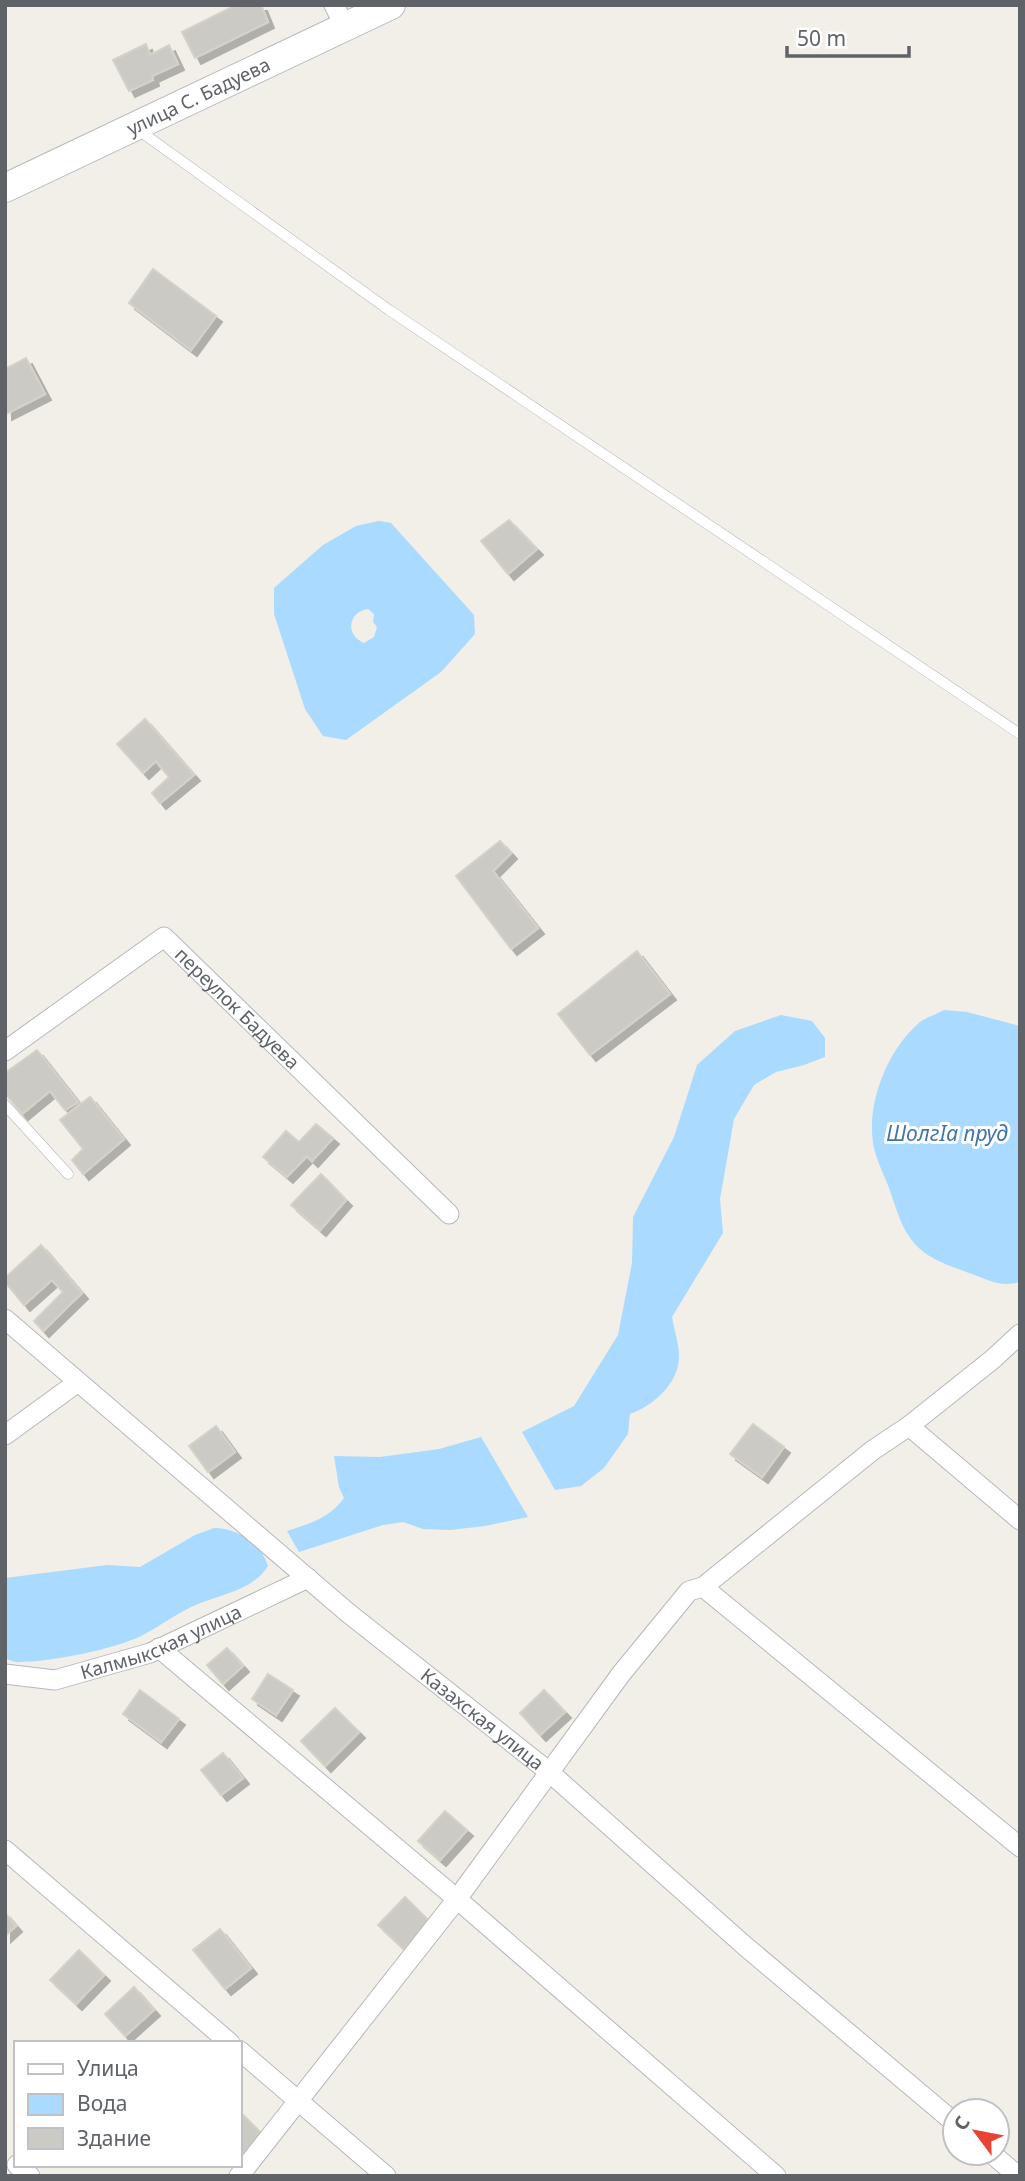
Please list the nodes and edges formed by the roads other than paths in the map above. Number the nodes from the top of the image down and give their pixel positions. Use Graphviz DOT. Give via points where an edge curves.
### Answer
graph roads {
  1 [pos="391,5"];
  2 [pos="340,16"];
  3 [pos="134,127"];
  4 [pos="5,188"];
  5 [pos="1020,734"];
  6 [pos="5,1051"];
  7 [pos="5,1105"];
  8 [pos="68,1174"];
  9 [pos="449,1214"];
  10 [pos="5,1319"];
  11 [pos="1020,1334"];
  12 [pos="78,1382"];
  13 [pos="909,1426"];
  14 [pos="5,1435"];
  15 [pos="1020,1520"];
  16 [pos="308,1578"];
  17 [pos="703,1587"];
  18 [pos="159,1648"];
  19 [pos="5,1674"];
  20 [pos="548,1771"];
  21 [pos="1020,1847"];
  22 [pos="5,1850"];
  23 [pos="457,1899"];
  24 [pos="228,2041"];
  25 [pos="242,2053"];
  26 [pos="298,2101"];
  27 [pos="941,2111"];
  28 [pos="239,2176"];
  29 [pos="386,2176"];
  30 [pos="776,2176"];
  1 -- 2 [label="main road, улица С. Бадуева"];
  2 -- 3 [label="main road, улица С. Бадуева"];
  3 -- 4 [label="main road, улица С. Бадуева"];
  3 -- 5 [label="lane" via="389,310"];
  6 -- 9 [label="street, переулок Бадуева" via="164,937"];
  7 -- 8 [label="lane"];
  10 -- 12 [label="street, Казахская улица"];
  11 -- 13 [label="street"];
  12 -- 14 [label="street"];
  12 -- 16 [label="street, Казахская улица"];
  13 -- 15 [label="street"];
  13 -- 17 [label="street"];
  16 -- 18 [label="street, Калмыкская улица"];
  16 -- 20 [label="street, Казахская улица"];
  17 -- 20 [label="street" via="689,1591 680,1601"];
  17 -- 21 [label="street"];
  18 -- 19 [label="street, Калмыкская улица" via="55,1679"];
  18 -- 23 [label="street"];
  20 -- 23 [label="street"];
  20 -- 27 [label="street, Казахская улица" via="745,1947"];
  22 -- 24 [label="street"];
  23 -- 26 [label="street"];
  23 -- 30 [label="street"];
  25 -- 26 [label="street"];
  26 -- 28 [label="street"];
  26 -- 29 [label="street"];
}
